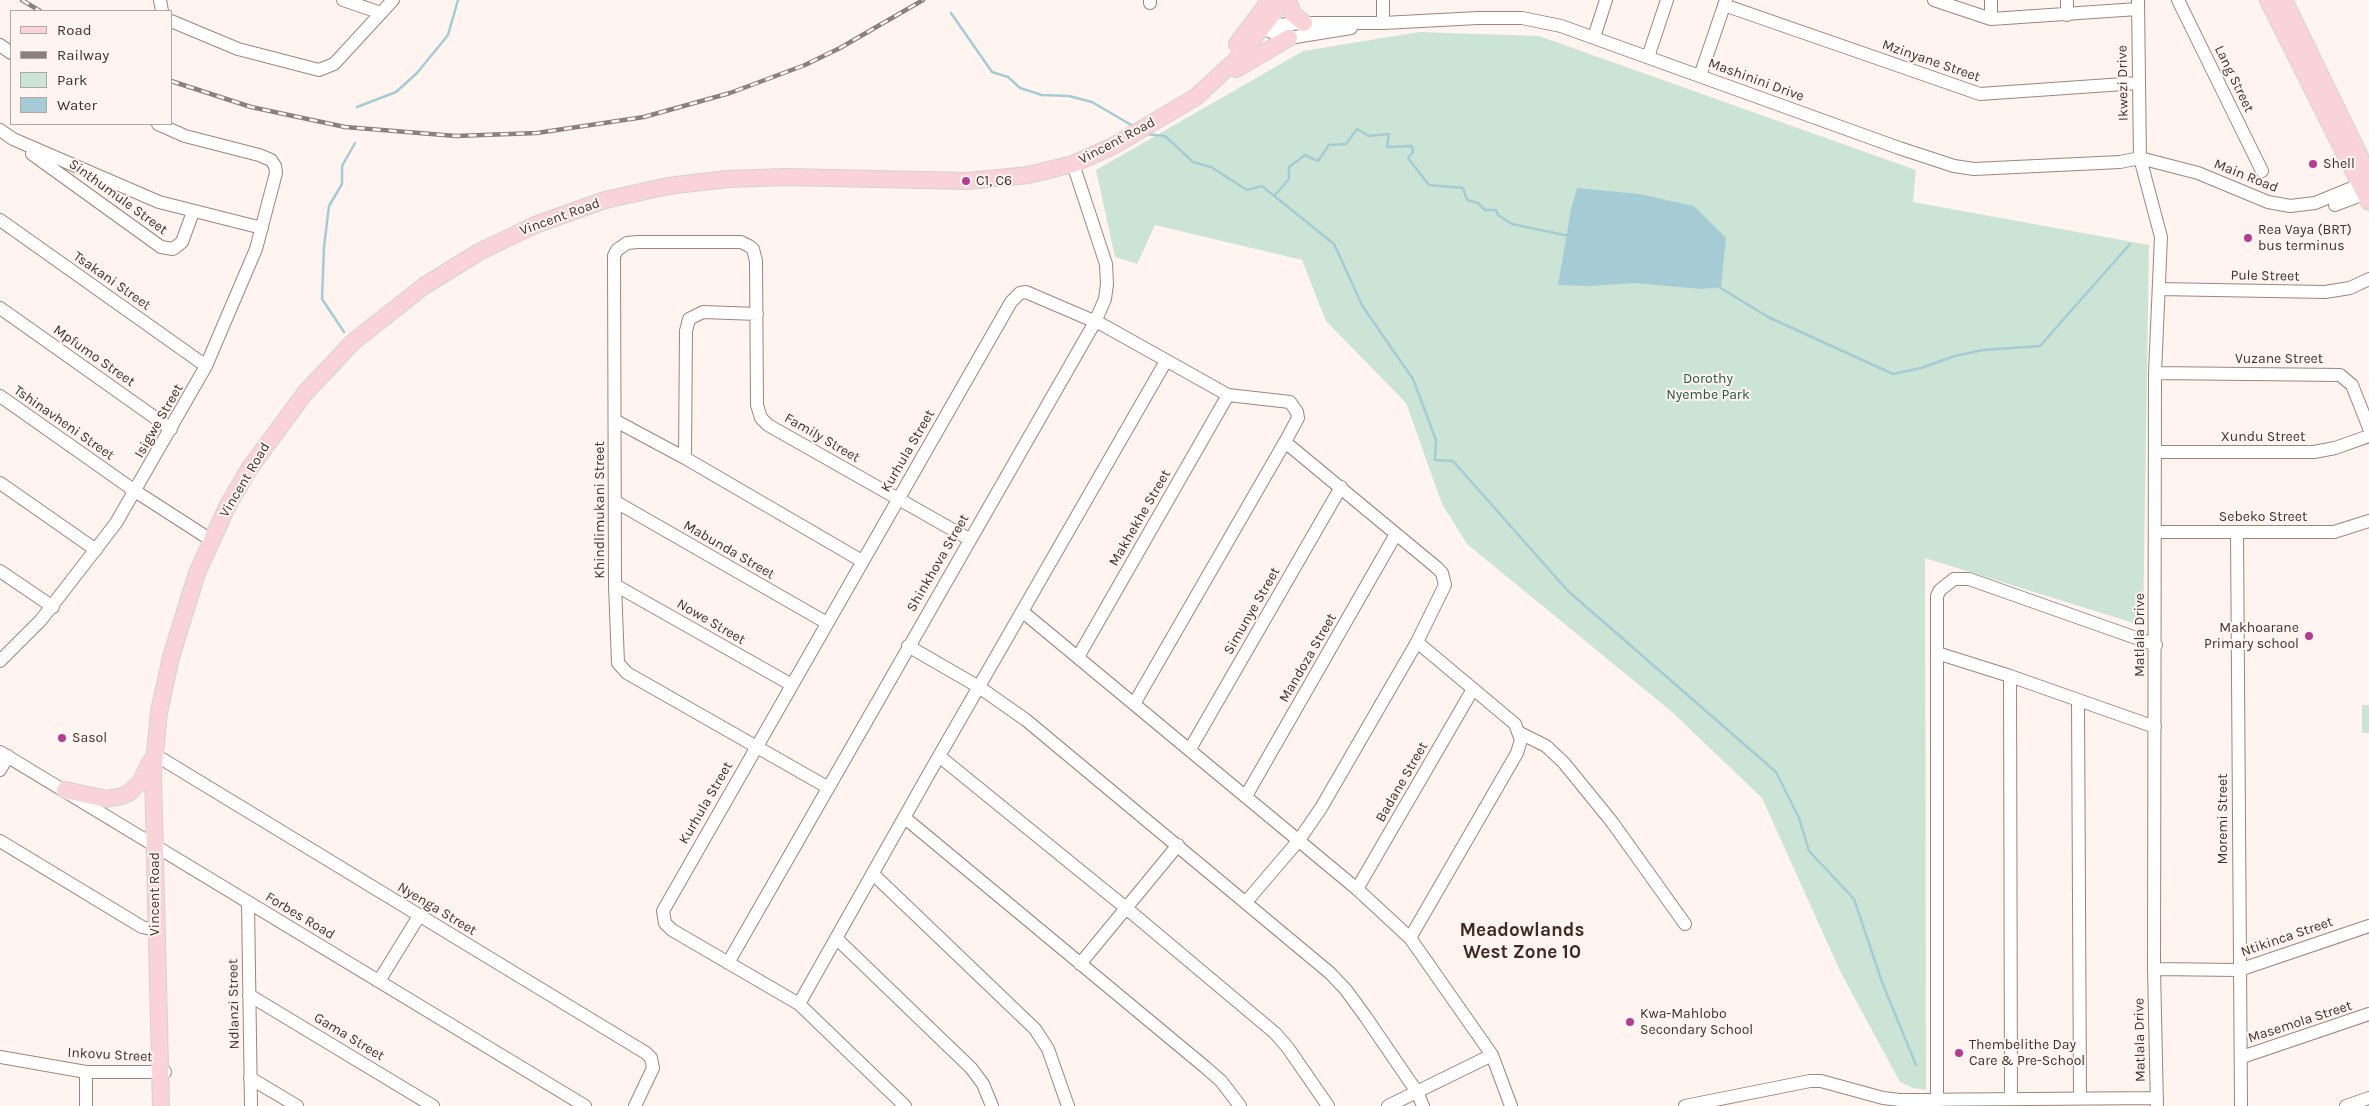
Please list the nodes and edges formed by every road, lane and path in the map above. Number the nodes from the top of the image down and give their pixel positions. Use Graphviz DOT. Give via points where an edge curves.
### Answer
graph roads {
  1 [pos="343,0"];
  2 [pos="393,0"];
  3 [pos="1284,0"];
  4 [pos="1288,0"];
  5 [pos="1383,0"];
  6 [pos="1606,0"];
  7 [pos="1667,0"];
  8 [pos="1934,0"];
  9 [pos="1991,0"];
  10 [pos="2067,0"];
  11 [pos="2178,0"];
  12 [pos="2268,0"];
  13 [pos="2284,0"];
  14 [pos="1725,2"];
  15 [pos="2138,5"];
  16 [pos="382,13"];
  17 [pos="1265,14"];
  18 [pos="2067,15"];
  19 [pos="1991,19"];
  20 [pos="172,21"];
  21 [pos="1304,23"];
  22 [pos="1383,23"];
  23 [pos="1594,37"];
  24 [pos="1288,38"];
  25 [pos="1648,57"];
  26 [pos="1216,75"];
  27 [pos="1700,76"];
  28 [pos="2138,83"];
  29 [pos="160,125"];
  30 [pos="0,130"];
  31 [pos="12,139"];
  32 [pos="2141,162"];
  33 [pos="1072,164"];
  34 [pos="2262,170"];
  35 [pos="2367,188"];
  36 [pos="193,212"];
  37 [pos="0,220"];
  38 [pos="262,228"];
  39 [pos="750,246"];
  40 [pos="2369,279"];
  41 [pos="2159,289"];
  42 [pos="0,308"];
  43 [pos="757,314"];
  44 [pos="1095,322"];
  45 [pos="1166,361"];
  46 [pos="206,366"];
  47 [pos="2155,373"];
  48 [pos="1228,395"];
  49 [pos="0,396"];
  50 [pos="616,420"];
  51 [pos="2369,428"];
  52 [pos="171,429"];
  53 [pos="2369,436"];
  54 [pos="1285,442"];
  55 [pos="2155,452"];
  56 [pos="685,458"];
  57 [pos="0,483"];
  58 [pos="1341,487"];
  59 [pos="135,491"];
  60 [pos="898,499"];
  61 [pos="616,502"];
  62 [pos="2369,521"];
  63 [pos="2155,532"];
  64 [pos="2237,532"];
  65 [pos="1396,534"];
  66 [pos="969,539"];
  67 [pos="211,540"];
  68 [pos="96,550"];
  69 [pos="862,561"];
  70 [pos="0,571"];
  71 [pos="615,585"];
  72 [pos="53,606"];
  73 [pos="1023,612"];
  74 [pos="827,623"];
  75 [pos="1417,642"];
  76 [pos="2156,645"];
  77 [pos="908,646"];
  78 [pos="1937,653"];
  79 [pos="1078,657"];
  80 [pos="0,662"];
  81 [pos="2010,676"];
  82 [pos="792,685"];
  83 [pos="979,686"];
  84 [pos="1472,690"];
  85 [pos="2078,701"];
  86 [pos="1134,704"];
  87 [pos="2155,727"];
  88 [pos="1520,733"];
  89 [pos="756,746"];
  90 [pos="1190,749"];
  91 [pos="4,754"];
  92 [pos="158,756"];
  93 [pos="939,756"];
  94 [pos="0,770"];
  95 [pos="827,787"];
  96 [pos="65,790"];
  97 [pos="1246,796"];
  98 [pos="905,818"];
  99 [pos="1299,840"];
  100 [pos="0,841"];
  101 [pos="1178,845"];
  102 [pos="160,849"];
  103 [pos="873,874"];
  104 [pos="1357,889"];
  105 [pos="248,902"];
  106 [pos="1246,902"];
  107 [pos="1126,908"];
  108 [pos="419,916"];
  109 [pos="1685,924"];
  110 [pos="2369,926"];
  111 [pos="156,930"];
  112 [pos="836,938"];
  113 [pos="1410,938"];
  114 [pos="728,963"];
  115 [pos="1080,964"];
  116 [pos="2154,968"];
  117 [pos="2239,970"];
  118 [pos="379,981"];
  119 [pos="249,995"];
  120 [pos="799,1004"];
  121 [pos="2369,1014"];
  122 [pos="1492,1055"];
  123 [pos="0,1057"];
  124 [pos="2242,1057"];
  125 [pos="86,1072"];
  126 [pos="162,1072"];
  127 [pos="250,1078"];
  128 [pos="1417,1092"];
  129 [pos="2080,1098"];
  130 [pos="2369,1098"];
  131 [pos="2011,1099"];
  132 [pos="1937,1102"];
  133 [pos="2157,1102"];
  134 [pos="86,1106"];
  135 [pos="160,1106"];
  136 [pos="165,1106"];
  137 [pos="251,1106"];
  138 [pos="297,1106"];
  139 [pos="433,1106"];
  140 [pos="584,1106"];
  141 [pos="635,1106"];
  142 [pos="905,1106"];
  143 [pos="992,1106"];
  144 [pos="1068,1106"];
  145 [pos="1240,1106"];
  146 [pos="1328,1106"];
  147 [pos="1388,1106"];
  148 [pos="1423,1106"];
  149 [pos="1511,1106"];
  150 [pos="1685,1106"];
  151 [pos="2241,1106"];
  152 [pos="2346,1106"];
  1 -- 16 [label="street"];
  2 -- 16 [label="street"];
  3 -- 17 [label="main road, Vincent Road"];
  4 -- 21 [label="main road" via="1293,14"];
  5 -- 22 [label="street"];
  6 -- 23 [label="street"];
  7 -- 25 [label="street"];
  8 -- 19 [label="street"];
  9 -- 19 [label="street"];
  10 -- 18 [label="street"];
  11 -- 34 [label="street, Lang Street"];
  12 -- 35 [label="main road"];
  13 -- 35 [label="main road"];
  14 -- 27 [label="street"];
  14 -- 28 [label="street, Mzinyane Street" via="1980,94"];
  15 -- 18 [label="street"];
  15 -- 28 [label="street, Ikwezi Drive"];
  16 -- 20 [label="street" via="334,64 319,70 238,49"];
  17 -- 21 [label="street, Mashinini Drive"];
  17 -- 24 [label="street" via="1275,35"];
  17 -- 26 [label="main road, Vincent Road"];
  18 -- 19 [label="street"];
  21 -- 22 [label="street, Mashinini Drive"];
  22 -- 23 [label="street, Mashinini Drive" via="1522,18"];
  22 -- 24 [label="street, Mashinini Drive"];
  23 -- 25 [label="street, Mashinini Drive"];
  24 -- 26 [label="main road"];
  25 -- 27 [label="street, Mashinini Drive"];
  26 -- 33 [label="main road, Vincent Road" via="1177,108 1149,126"];
  27 -- 32 [label="street, Mashinini Drive" via="1961,167 1986,170"];
  28 -- 32 [label="street, Ikwezi Drive"];
  29 -- 38 [label="street, Isigwe Street" via="191,138 271,160 276,174"];
  30 -- 31 [label="street, Sinthumule Street"];
  31 -- 36 [label="street, Sinthumule Street" via="136,193"];
  31 -- 36 [label="street, Sinthumule Street" via="161,247 173,249 182,242"];
  32 -- 35 [label="street, Main Road" via="2284,213 2310,213"];
  32 -- 41 [label="street, Matlala Drive" via="2160,237"];
  33 -- 44 [label="street, Shinkhova Street" via="1106,264 1105,299"];
  33 -- 67 [label="main road, Vincent Road" via="1028,175 968,181 744,177 697,182 605,200 534,225 479,252 424,286 353,342 305,393 271,436 232,497"];
  36 -- 38 [label="street, Sinthumule Street"];
  37 -- 46 [label="street, Tsakani Street"];
  38 -- 46 [label="street, Isigwe Street"];
  39 -- 43 [label="street, Family Street" via="755,254"];
  39 -- 50 [label="street, Khindlimukani Street" via="741,242 638,242 627,243 617,250 614,256"];
  40 -- 41 [label="street, Pule Street" via="2350,288 2324,292"];
  41 -- 47 [label="street, Matlala Drive"];
  42 -- 52 [label="street, Mpfumo Street"];
  43 -- 56 [label="street" via="703,312 689,318 686,330"];
  43 -- 60 [label="street, Family Street" via="757,405 762,418 768,425"];
  44 -- 45 [label="street, Kurhula Street"];
  44 -- 60 [label="street, Kurhula Street" via="1032,293 1020,293 1015,297"];
  44 -- 66 [label="street, Shinkhova Street"];
  45 -- 48 [label="street, Kurhula Street"];
  45 -- 73 [label="street"];
  46 -- 52 [label="street, Isigwe Street"];
  47 -- 51 [label="street, Vuzane Street" via="2340,375 2352,385"];
  47 -- 55 [label="street, Matlala Drive"];
  48 -- 54 [label="street, Kurhula Street" via="1293,404 1298,418"];
  48 -- 79 [label="street, Makhekhe Street"];
  49 -- 59 [label="street, Tshinavheni Street"];
  50 -- 56 [label="street"];
  50 -- 61 [label="street, Khindlimukani Street"];
  52 -- 59 [label="street, Isigwe Street"];
  53 -- 55 [label="street, Xundu Street" via="2314,452"];
  54 -- 58 [label="street"];
  54 -- 86 [label="street, Kurhula Street"];
  55 -- 63 [label="street, Matlala Drive"];
  56 -- 69 [label="street"];
  57 -- 68 [label="street"];
  58 -- 65 [label="street"];
  58 -- 90 [label="street, Simunye Street"];
  59 -- 67 [label="street, Tshinavheni Street"];
  59 -- 68 [label="street, Isigwe Street"];
  60 -- 66 [label="street, Family Street"];
  60 -- 69 [label="street, Kurhula Street"];
  61 -- 71 [label="street, Khindlimukani Street"];
  61 -- 74 [label="street, Mabunda Street"];
  62 -- 64 [label="street, Sebeko Street" via="2334,532"];
  63 -- 64 [label="street, Sebeko Street"];
  63 -- 76 [label="street, Matlala Drive"];
  64 -- 117 [label="street, Moremi Street"];
  65 -- 75 [label="street" via="1436,566 1444,579 1444,592"];
  65 -- 97 [label="street, Mandoza Street"];
  66 -- 77 [label="street, Shinkhova Street"];
  67 -- 92 [label="main road, Vincent Road" via="182,618 165,683 158,712"];
  68 -- 72 [label="street, Isigwe Street"];
  69 -- 74 [label="street, Kurhula Street"];
  70 -- 72 [label="street"];
  71 -- 82 [label="street, Nowe Street"];
  71 -- 89 [label="street, Khindlimukani Street" via="616,658 621,668"];
  72 -- 80 [label="street, Isigwe Street"];
  73 -- 79 [label="street"];
  73 -- 83 [label="street"];
  74 -- 82 [label="street, Kurhula Street"];
  75 -- 84 [label="street"];
  75 -- 99 [label="street" via="1321,808"];
  76 -- 78 [label="street" via="1961,577 1947,583 1938,596"];
  76 -- 87 [label="street, Matlala Drive"];
  77 -- 83 [label="street"];
  77 -- 95 [label="street, Shinkhova Street"];
  78 -- 81 [label="street"];
  78 -- 132 [label="street"];
  79 -- 86 [label="street"];
  81 -- 85 [label="street"];
  81 -- 131 [label="street"];
  82 -- 89 [label="street, Kurhula Street"];
  83 -- 93 [label="street"];
  83 -- 101 [label="street" via="1026,720"];
  84 -- 88 [label="street" via="1515,724"];
  84 -- 104 [label="street, Badane Street"];
  85 -- 87 [label="street"];
  85 -- 129 [label="street"];
  86 -- 90 [label="street"];
  87 -- 116 [label="street, Matlala Drive"];
  88 -- 109 [label="street" via="1546,746 1564,763 1612,822"];
  88 -- 113 [label="street" via="1521,746"];
  89 -- 95 [label="street, Khindlimukani Street"];
  89 -- 114 [label="street, Kurhula Street" via="663,911 665,923 672,930"];
  90 -- 97 [label="street"];
  91 -- 94 [label="street"];
  91 -- 96 [label="street, Forbes Road"];
  92 -- 96 [label="main road" via="141,781 122,796 106,799"];
  92 -- 102 [label="main road, Vincent Road"];
  92 -- 108 [label="street, Nyenga Street"];
  93 -- 98 [label="street"];
  93 -- 107 [label="street"];
  95 -- 114 [label="street, Shinkhova Street"];
  96 -- 102 [label="street, Forbes Road"];
  97 -- 99 [label="street"];
  98 -- 103 [label="street"];
  98 -- 115 [label="street"];
  99 -- 104 [label="street"];
  99 -- 106 [label="street"];
  100 -- 111 [label="street" via="142,927"];
  101 -- 106 [label="street"];
  101 -- 107 [label="street"];
  102 -- 105 [label="street, Forbes Road"];
  102 -- 111 [label="main road, Vincent Road"];
  102 -- 126 [label="main road, Vincent Road"];
  103 -- 112 [label="street"];
  103 -- 144 [label="street" via="1035,1029 1048,1049"];
  104 -- 113 [label="street"];
  105 -- 118 [label="street, Forbes Road"];
  105 -- 119 [label="street, Ndlanzi Street"];
  106 -- 128 [label="street" via="1346,990"];
  107 -- 115 [label="street"];
  107 -- 146 [label="street" via="1275,1033"];
  108 -- 118 [label="street"];
  108 -- 141 [label="street, Nyenga Street" via="646,1053 653,1068"];
  110 -- 117 [label="street, Ntikinca Street"];
  111 -- 126 [label="main road, Vincent Road"];
  112 -- 120 [label="street"];
  112 -- 143 [label="street" via="971,1068 983,1084"];
  113 -- 122 [label="street"];
  114 -- 120 [label="street, Kurhula Street"];
  115 -- 145 [label="street" via="1205,1067"];
  116 -- 117 [label="street, Ntikinca Street"];
  116 -- 133 [label="street, Matlala Drive"];
  117 -- 124 [label="street, Moremi Street"];
  118 -- 140 [label="street, Forbes Road"];
  119 -- 127 [label="street, Ndlanzi Street"];
  119 -- 139 [label="street, Gama Street"];
  120 -- 142 [label="street, Kurhula Street"];
  121 -- 124 [label="street, Masemola Street"];
  122 -- 128 [label="street"];
  122 -- 149 [label="street"];
  123 -- 125 [label="street, Inkovu Street"];
  124 -- 151 [label="street, Moremi Street"];
  125 -- 126 [label="street, Inkovu Street"];
  125 -- 134 [label="street"];
  126 -- 135 [label="main road, Vincent Road"];
  126 -- 136 [label="main road, Vincent Road"];
  127 -- 137 [label="street, Ndlanzi Street"];
  127 -- 138 [label="street"];
  128 -- 147 [label="street"];
  128 -- 148 [label="street"];
  129 -- 131 [label="street"];
  129 -- 133 [label="street"];
  130 -- 152 [label="street"];
  131 -- 132 [label="street"];
  132 -- 150 [label="street" via="1883,1098 1810,1081"];
}
